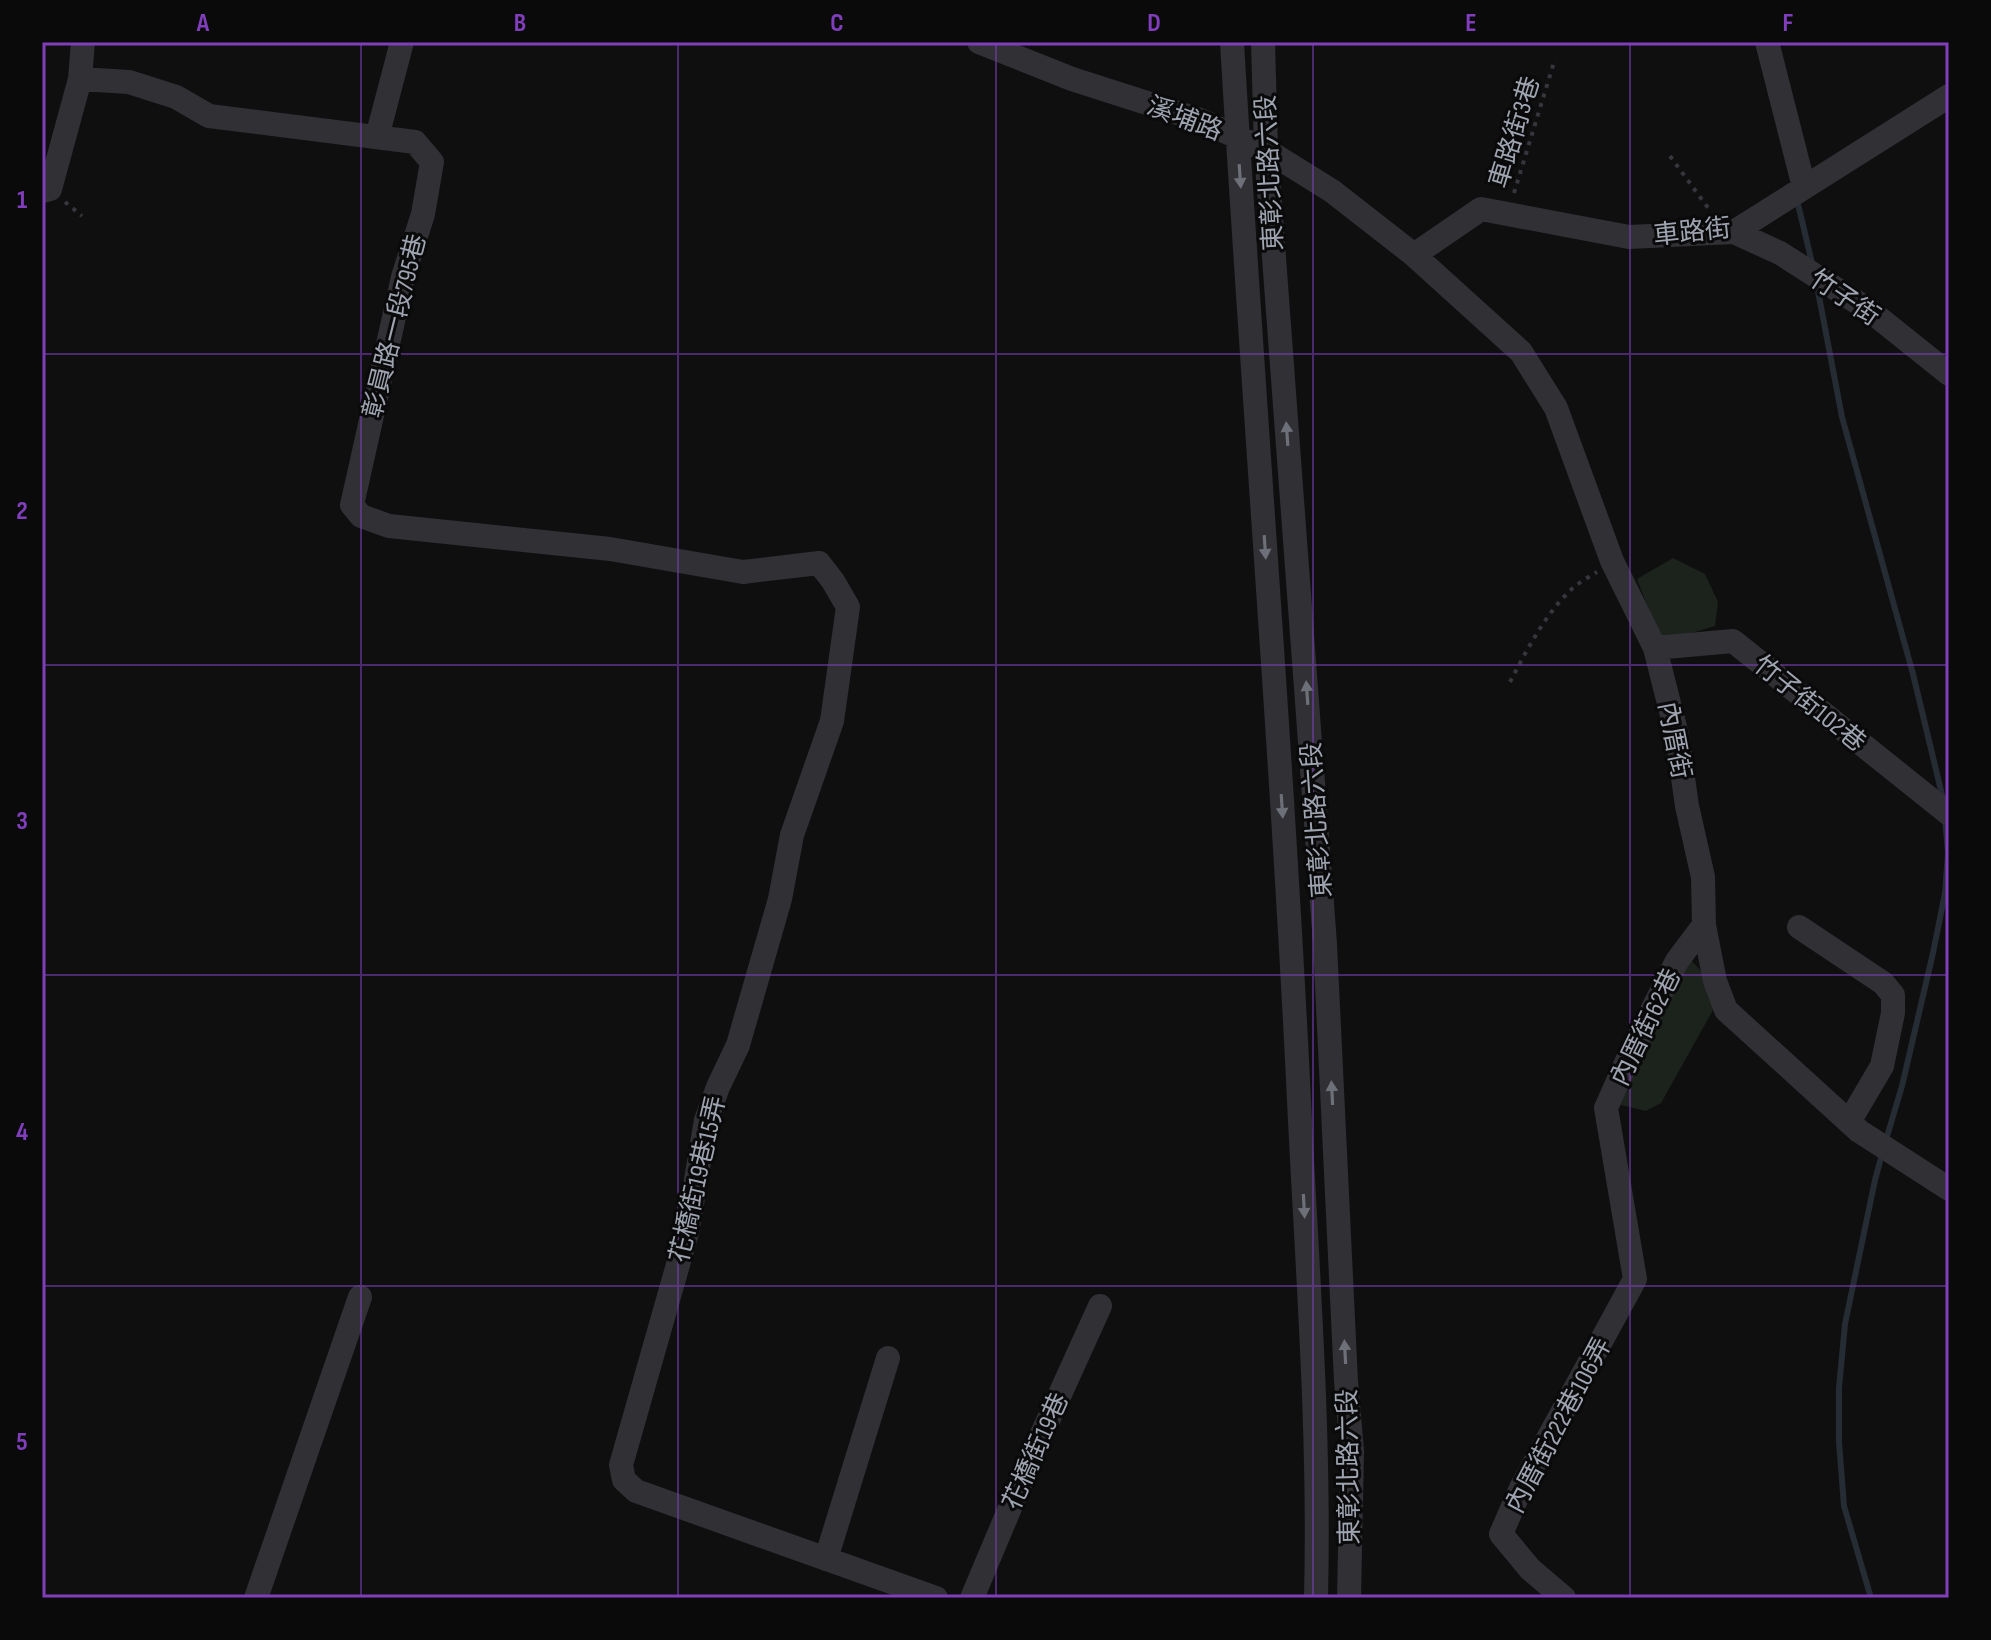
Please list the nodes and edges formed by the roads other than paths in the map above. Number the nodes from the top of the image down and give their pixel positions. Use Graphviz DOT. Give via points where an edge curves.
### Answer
graph roads {
  1 [pos="83,42"];
  2 [pos="402,42"];
  3 [pos="979,42"];
  4 [pos="1232,42"];
  5 [pos="1263,42"];
  6 [pos="1767,42"];
  7 [pos="80,79"];
  8 [pos="1949,96"];
  9 [pos="377,137"];
  10 [pos="1238,138"];
  11 [pos="1266,150"];
  12 [pos="1804,187"];
  13 [pos="42,191"];
  14 [pos="1727,232"];
  15 [pos="1414,255"];
  16 [pos="1949,374"];
  17 [pos="819,563"];
  18 [pos="1655,648"];
  19 [pos="1949,814"];
  20 [pos="1704,925"];
  21 [pos="1799,927"];
  22 [pos="1849,1122"];
  23 [pos="1949,1189"];
  24 [pos="1635,1279"];
  25 [pos="360,1297"];
  26 [pos="1100,1306"];
  27 [pos="888,1358"];
  28 [pos="826,1559"];
  29 [pos="256,1598"];
  30 [pos="936,1598"];
  31 [pos="972,1598"];
  32 [pos="1316,1598"];
  33 [pos="1349,1598"];
  34 [pos="1564,1598"];
  1 -- 7 [label="street"];
  2 -- 9 [label="street"];
  3 -- 10 [label="street, 溪埔路"];
  4 -- 10 [label="street, 東彰北路六段"];
  5 -- 11 [label="street, 東彰北路六段"];
  6 -- 12 [label="street"];
  7 -- 9 [label="street, 彰員路一段795巷" via="129,82 176,97 209,116"];
  7 -- 13 [label="street" via="50,189"];
  8 -- 12 [label="street, 車路街"];
  9 -- 17 [label="street, 彰員路一段795巷" via="415,142 432,162 352,505 361,516 389,526 610,549 743,572"];
  10 -- 11 [label="street, 溪埔路"];
  10 -- 32 [label="street, 東彰北路六段, one-way" via="1293,968 1316,1439"];
  11 -- 15 [label="street, 溪埔路" via="1332,191"];
  33 -- 11 [label="street, 東彰北路六段, one-way" via="1352,1451 1325,944"];
  12 -- 14 [label="street, 車路街"];
  14 -- 15 [label="street, 車路街" via="1629,237 1481,209"];
  14 -- 16 [label="street, 竹子街" via="1780,253 1869,310"];
  15 -- 18 [label="street, 內厝街" via="1521,352 1556,408 1612,561"];
  17 -- 28 [label="street, 花橋街19巷15弄" via="848,607 832,721 792,835 778,909 738,1045 706,1120 687,1233 621,1465 624,1480 636,1491"];
  18 -- 19 [label="street, 竹子街102巷" via="1733,641"];
  18 -- 20 [label="street, 內厝街" via="1703,877"];
  20 -- 22 [label="street, 內厝街" via="1726,1010"];
  20 -- 24 [label="street, 內厝街62巷" via="1677,961 1606,1108"];
  21 -- 22 [label="street" via="1893,995 1882,1066"];
  22 -- 23 [label="street, 內厝街"];
  24 -- 34 [label="street, 內厝街222巷106弄" via="1501,1534"];
  25 -- 29 [label="street"];
  26 -- 31 [label="street, 花橋街19巷"];
  27 -- 28 [label="street"];
  28 -- 30 [label="street, 花橋街19巷15弄"];
}
